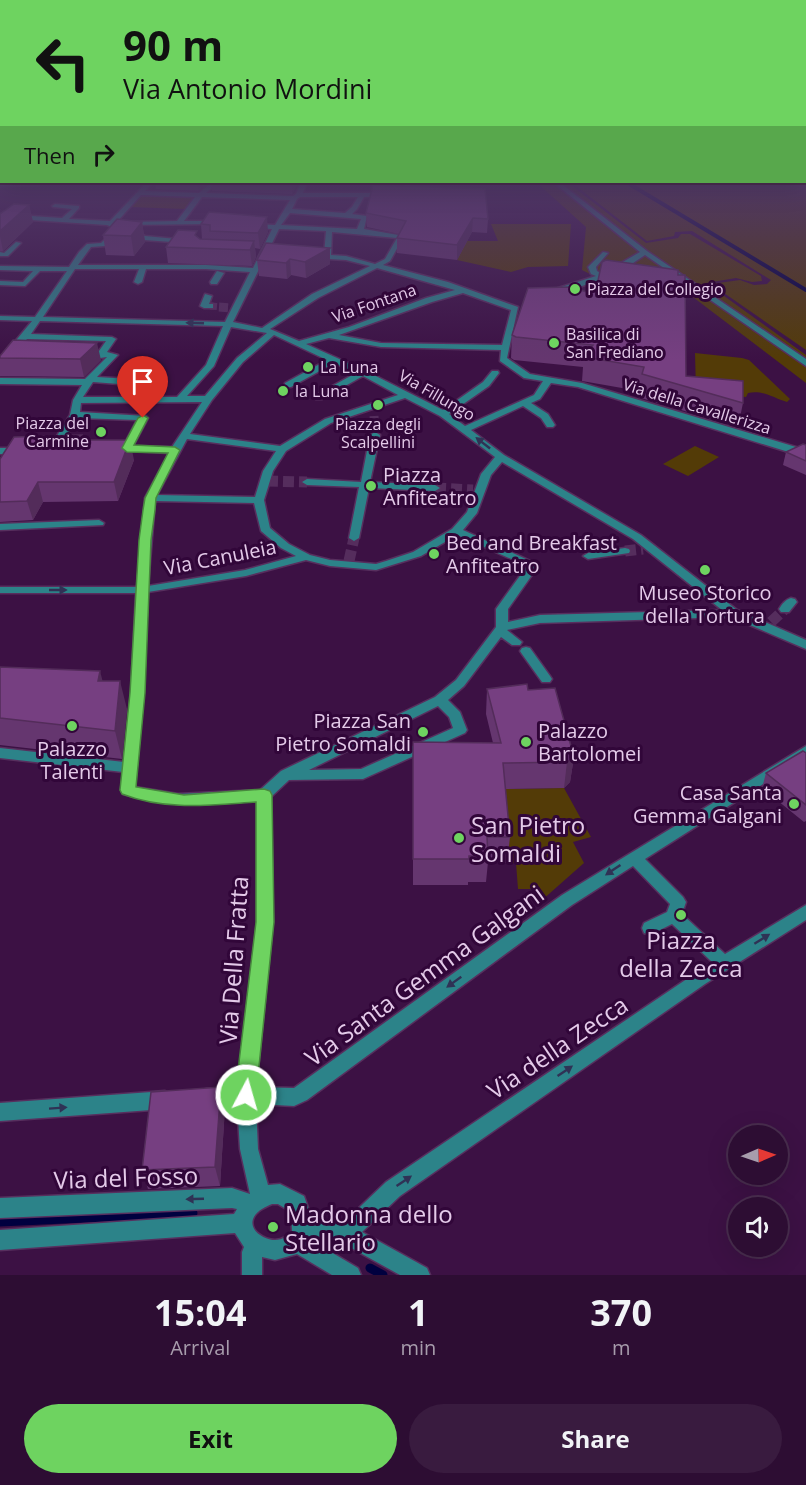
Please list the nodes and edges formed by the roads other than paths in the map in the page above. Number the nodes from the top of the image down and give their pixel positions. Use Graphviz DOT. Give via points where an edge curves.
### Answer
graph roads {
  1 [pos="105,240"];
  2 [pos="177,240"];
  3 [pos="270,240"];
  4 [pos="328,240"];
  5 [pos="399,240"];
  6 [pos="630,240"];
  7 [pos="197,242"];
  8 [pos="18,243"];
  9 [pos="645,252"];
  10 [pos="604,253"];
  11 [pos="0,254"];
  12 [pos="254,254"];
  13 [pos="263,254"];
  14 [pos="274,255"];
  15 [pos="306,256"];
  16 [pos="327,257"];
  17 [pos="378,266"];
  18 [pos="143,267"];
  19 [pos="0,268"];
  20 [pos="38,268"];
  21 [pos="73,268"];
  22 [pos="223,270"];
  23 [pos="255,270"];
  24 [pos="633,271"];
  25 [pos="612,273"];
  26 [pos="665,274"];
  27 [pos="676,274"];
  28 [pos="601,276"];
  29 [pos="592,279"];
  30 [pos="138,282"];
  31 [pos="214,282"];
  32 [pos="0,283"];
  33 [pos="461,291"];
  34 [pos="593,292"];
  35 [pos="548,295"];
  36 [pos="208,296"];
  37 [pos="210,306"];
  38 [pos="0,318"];
  39 [pos="39,318"];
  40 [pos="228,324"];
  41 [pos="269,331"];
  42 [pos="327,335"];
  43 [pos="26,336"];
  44 [pos="297,344"];
  45 [pos="504,348"];
  46 [pos="15,351"];
  47 [pos="104,358"];
  48 [pos="333,360"];
  49 [pos="7,361"];
  50 [pos="806,363"];
  51 [pos="363,373"];
  52 [pos="495,373"];
  53 [pos="548,380"];
  54 [pos="0,381"];
  55 [pos="89,381"];
  56 [pos="132,382"];
  57 [pos="288,385"];
  58 [pos="406,395"];
  59 [pos="319,397"];
  60 [pos="77,399"];
  61 [pos="156,399"];
  62 [pos="180,399"];
  63 [pos="208,399"];
  64 [pos="524,403"];
  65 [pos="443,414"];
  66 [pos="75,415"];
  67 [pos="143,418"];
  68 [pos="550,425"];
  69 [pos="466,429"];
  70 [pos="375,435"];
  71 [pos="185,436"];
  72 [pos="67,447"];
  73 [pos="45,448"];
  74 [pos="103,448"];
  75 [pos="127,448"];
  76 [pos="282,449"];
  77 [pos="175,450"];
  78 [pos="806,453"];
  79 [pos="6,454"];
  80 [pos="501,457"];
  81 [pos="307,483"];
  82 [pos="365,485"];
  83 [pos="435,488"];
  84 [pos="150,498"];
  85 [pos="259,500"];
  86 [pos="99,524"];
  87 [pos="0,527"];
  88 [pos="456,531"];
  89 [pos="354,537"];
  90 [pos="625,551"];
  91 [pos="306,556"];
  92 [pos="588,556"];
  93 [pos="0,590"];
  94 [pos="142,590"];
  95 [pos="733,613"];
  96 [pos="501,629"];
  97 [pos="516,642"];
  98 [pos="806,645"];
  99 [pos="526,651"];
  100 [pos="546,679"];
  101 [pos="440,700"];
  102 [pos="806,751"];
  103 [pos="0,753"];
  104 [pos="128,768"];
  105 [pos="286,775"];
  106 [pos="264,795"];
  107 [pos="634,857"];
  108 [pos="806,912"];
  109 [pos="674,916"];
  110 [pos="650,928"];
  111 [pos="724,964"];
  112 [pos="246,1095"];
  113 [pos="0,1112"];
  114 [pos="257,1201"];
  115 [pos="0,1208"];
  116 [pos="243,1223"];
  117 [pos="346,1234"];
  118 [pos="300,1237"];
  119 [pos="0,1240"];
  120 [pos="252,1252"];
  121 [pos="252,1275"];
  122 [pos="351,1275"];
  123 [pos="420,1275"];
  1 -- 21 [label="street" via="84,249"];
  2 -- 7 [label="street"];
  3 -- 13 [label="street"];
  4 -- 16 [label="street"];
  5 -- 17 [label="street" via="388,260"];
  6 -- 9 [label="street"];
  8 -- 11 [label="street" via="6,255"];
  9 -- 25 [label="street"];
  9 -- 27 [label="street"];
  10 -- 28 [label="street" via="592,267"];
  12 -- 13 [label="street"];
  13 -- 14 [label="street"];
  13 -- 23 [label="street"];
  15 -- 16 [label="street"];
  16 -- 17 [label="street"];
  17 -- 33 [label="street"];
  17 -- 41 [label="street" via="324,290 294,308"];
  18 -- 21 [label="street"];
  18 -- 22 [label="street"];
  18 -- 30 [label="street"];
  19 -- 20 [label="street"];
  20 -- 21 [label="street"];
  20 -- 32 [label="street" via="25,284"];
  21 -- 39 [label="street"];
  22 -- 23 [label="street"];
  22 -- 31 [label="street"];
  23 -- 40 [label="street"];
  24 -- 25 [label="street"];
  25 -- 28 [label="street"];
  26 -- 27 [label="street"];
  27 -- 50 [label="street"];
  28 -- 29 [label="street"];
  29 -- 34 [label="street"];
  29 -- 35 [label="street"];
  33 -- 42 [label="street, Via Fontana"];
  33 -- 45 [label="street" via="518,307"];
  36 -- 37 [label="street" via="204,306"];
  38 -- 39 [label="street, Via Fillungo"];
  40 -- 39 [label="street, Via Fillungo, one-way"];
  39 -- 43 [label="street"];
  40 -- 41 [label="street, Via Fillungo"];
  40 -- 62 [label="street" via="210,366"];
  41 -- 44 [label="street, Via Fillungo"];
  41 -- 63 [label="street"];
  42 -- 44 [label="street, Via Fontana"];
  42 -- 45 [label="street" via="381,345"];
  43 -- 46 [label="street" via="11,352"];
  43 -- 47 [label="street" via="112,339"];
  44 -- 48 [label="street, Via Fillungo"];
  45 -- 53 [label="street, Via della Cavallerizza" via="503,359 527,376"];
  46 -- 47 [label="street"];
  46 -- 49 [label="street"];
  47 -- 55 [label="street"];
  48 -- 51 [label="street, Via Fillungo"];
  48 -- 57 [label="street"];
  51 -- 58 [label="street, Via Fillungo"];
  51 -- 59 [label="street"];
  52 -- 65 [label="street" via="486,384"];
  53 -- 64 [label="street" via="540,394"];
  53 -- 78 [label="street, Via della Cavallerizza" via="579,385"];
  54 -- 55 [label="street"];
  55 -- 56 [label="street"];
  55 -- 60 [label="street"];
  58 -- 65 [label="street, Via Fillungo"];
  58 -- 76 [label="street" via="374,411 328,421"];
  60 -- 61 [label="street"];
  60 -- 66 [label="street"];
  61 -- 62 [label="street"];
  61 -- 67 [label="street"];
  62 -- 63 [label="street"];
  63 -- 71 [label="street"];
  64 -- 68 [label="street" via="545,416"];
  64 -- 69 [label="street"];
  65 -- 69 [label="street, Via Fillungo"];
  66 -- 67 [label="street"];
  66 -- 73 [label="street"];
  67 -- 75 [label="street"];
  80 -- 69 [label="street, Via Fillungo, one-way"];
  70 -- 82 [label="street"];
  71 -- 76 [label="street"];
  71 -- 77 [label="street"];
  72 -- 73 [label="street"];
  73 -- 79 [label="street"];
  74 -- 75 [label="street"];
  75 -- 77 [label="street"];
  76 -- 85 [label="street"];
  77 -- 84 [label="street"];
  80 -- 88 [label="street" via="486,474 476,491 471,513"];
  80 -- 95 [label="street, Via Fillungo" via="577,500"];
  81 -- 82 [label="street"];
  82 -- 83 [label="street"];
  82 -- 89 [label="street"];
  84 -- 85 [label="street"];
  84 -- 94 [label="street"];
  85 -- 91 [label="street" via="265,529 285,546"];
  86 -- 87 [label="street"];
  88 -- 91 [label="street" via="417,554 376,567"];
  88 -- 96 [label="street" via="533,565 502,609"];
  90 -- 92 [label="street"];
  91 -- 94 [label="street, Via Canuleia" via="246,573"];
  93 -- 94 [label="street, Via Canuleia, one-way"];
  94 -- 104 [label="street"];
  95 -- 96 [label="street" via="540,619"];
  95 -- 98 [label="street, Via Fillungo" via="768,625"];
  96 -- 97 [label="street"];
  96 -- 101 [label="street" via="460,683"];
  99 -- 100 [label="street"];
  101 -- 105 [label="street"];
  101 -- 105 [label="street" via="455,715 460,730 363,774"];
  102 -- 107 [label="street, Via Santa Gemma Galgani"];
  103 -- 104 [label="street"];
  104 -- 106 [label="street" via="128,790 143,796 184,801"];
  105 -- 106 [label="street"];
  106 -- 112 [label="street, Via Della Fratta" via="265,922"];
  107 -- 109 [label="street" via="678,902"];
  107 -- 112 [label="street, Via Santa Gemma Galgani, one-way" via="567,900 301,1094"];
  111 -- 108 [label="street, Via della Zecca, one-way"];
  109 -- 110 [label="street"];
  109 -- 111 [label="street"];
  117 -- 111 [label="street, Via della Zecca, one-way" via="393,1189"];
  113 -- 112 [label="street, Via Santa Gemma Galgani, one-way"];
  112 -- 114 [label="street, Via Della Fratta"];
  114 -- 115 [label="street, Via del Fosso, one-way" via="232,1198"];
  114 -- 116 [label="street"];
  114 -- 118 [label="street" via="280,1194 297,1203 301,1212"];
  116 -- 119 [label="street"];
  116 -- 120 [label="street" via="243,1234"];
  117 -- 118 [label="street"];
  117 -- 123 [label="street"];
  118 -- 120 [label="street" via="281,1257 261,1257"];
  118 -- 122 [label="street"];
  120 -- 121 [label="street"];
}
